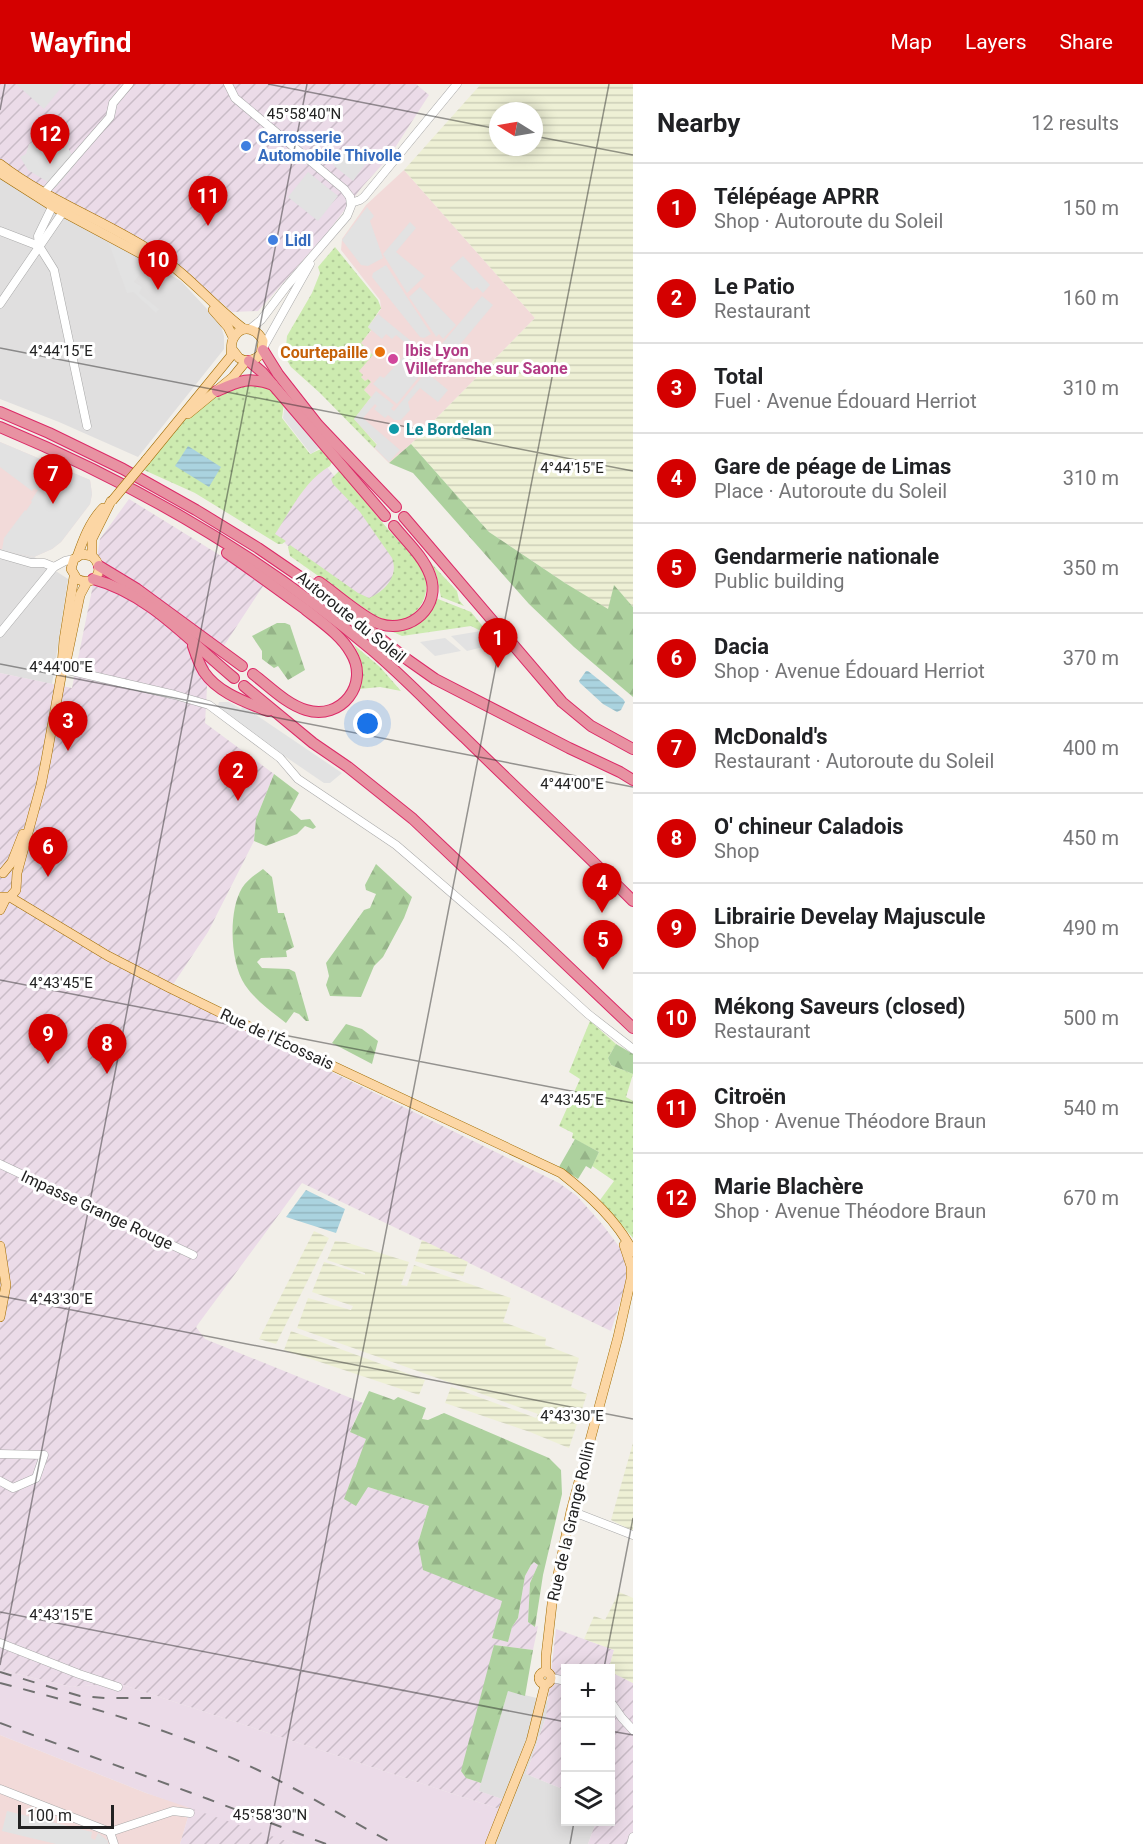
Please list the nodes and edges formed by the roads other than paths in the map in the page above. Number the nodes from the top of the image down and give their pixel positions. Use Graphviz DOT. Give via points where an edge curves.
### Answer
graph roads {
  1 [pos="129,84"];
  2 [pos="228,84"];
  3 [pos="457,84"];
  4 [pos="0,164"];
  5 [pos="0,173"];
  6 [pos="44,193"];
  7 [pos="351,200"];
  8 [pos="54,203"];
  9 [pos="65,209"];
  10 [pos="0,231"];
  11 [pos="39,246"];
  12 [pos="316,252"];
  13 [pos="0,303"];
  14 [pos="247,329"];
  15 [pos="233,337"];
  16 [pos="263,348"];
  17 [pos="232,349"];
  18 [pos="247,361"];
  19 [pos="273,385"];
  20 [pos="217,391"];
  21 [pos="0,412"];
  22 [pos="179,420"];
  23 [pos="87,426"];
  24 [pos="0,427"];
  25 [pos="86,451"];
  26 [pos="143,495"];
  27 [pos="112,501"];
  28 [pos="396,507"];
  29 [pos="385,516"];
  30 [pos="404,517"];
  31 [pos="394,526"];
  32 [pos="0,554"];
  33 [pos="92,556"];
  34 [pos="76,558"];
  35 [pos="99,566"];
  36 [pos="52,570"];
  37 [pos="73,575"];
  38 [pos="90,581"];
  39 [pos="0,633"];
  40 [pos="189,638"];
  41 [pos="242,666"];
  42 [pos="62,673"];
  43 [pos="253,674"];
  44 [pos="234,678"];
  45 [pos="244,686"];
  46 [pos="279,716"];
  47 [pos="633,749"];
  48 [pos="633,780"];
  49 [pos="36,802"];
  50 [pos="2,873"];
  51 [pos="17,883"];
  52 [pos="5,897"];
  53 [pos="633,901"];
  54 [pos="30,908"];
  55 [pos="0,910"];
  56 [pos="633,1028"];
  57 [pos="633,1049"];
  58 [pos="530,1160"];
  59 [pos="0,1164"];
  60 [pos="0,1246"];
  61 [pos="633,1252"];
  62 [pos="193,1255"];
  63 [pos="632,1266"];
  64 [pos="633,1296"];
  65 [pos="0,1317"];
  66 [pos="618,1337"];
  67 [pos="0,1454"];
  68 [pos="0,1481"];
  69 [pos="571,1511"];
  70 [pos="633,1535"];
  71 [pos="0,1643"];
  72 [pos="547,1678"];
  73 [pos="561,1680"];
  74 [pos="118,1687"];
  75 [pos="615,1709"];
  76 [pos="633,1730"];
  77 [pos="0,1789"];
  78 [pos="190,1813"];
  79 [pos="110,1832"];
  80 [pos="633,1837"];
  81 [pos="114,1844"];
  82 [pos="490,1844"];
  83 [pos="631,1844"];
  1 -- 6 [label="street" via="113,103 111,117"];
  2 -- 7 [label="street" via="235,98 344,189"];
  3 -- 7 [label="street" via="360,200"];
  4 -- 6 [label="main road"];
  5 -- 8 [label="main road"];
  6 -- 8 [label="main road"];
  7 -- 12 [label="street" via="347,216"];
  8 -- 9 [label="main road"];
  8 -- 11 [label="street" via="38,236"];
  9 -- 11 [label="street"];
  9 -- 14 [label="main road" via="155,253"];
  9 -- 15 [label="main road" via="170,270 206,302"];
  10 -- 11 [label="street"];
  11 -- 13 [label="street"];
  11 -- 23 [label="street" via="54,270"];
  12 -- 14 [label="street" via="261,320"];
  12 -- 16 [label="street"];
  14 -- 15 [label="main road"];
  14 -- 16 [label="main road" via="259,333"];
  15 -- 17 [label="main road"];
  16 -- 18 [label="main road" via="258,357"];
  16 -- 28 [label="highway" via="318,425"];
  17 -- 18 [label="main road" via="238,358"];
  17 -- 22 [label="main road" via="231,356"];
  18 -- 19 [label="highway"];
  18 -- 20 [label="main road"];
  19 -- 20 [label="highway" via="250,380"];
  19 -- 29 [label="highway"];
  20 -- 22 [label="main road"];
  21 -- 25 [label="highway, Autoroute du Soleil"];
  22 -- 27 [label="main road, bridge"];
  24 -- 26 [label="highway, Autoroute du Soleil"];
  25 -- 31 [label="highway" via="216,514 374,622 399,627 422,614 433,587 427,567"];
  25 -- 48 [label="highway, Autoroute du Soleil" via="258,548 444,684"];
  26 -- 43 [label="highway" via="259,574 338,636 350,651 357,673 349,698 324,713 295,705"];
  26 -- 53 [label="highway, Autoroute du Soleil" via="250,559 373,650"];
  27 -- 33 [label="main road" via="92,539"];
  27 -- 34 [label="main road" via="93,521"];
  30 -- 47 [label="highway" via="562,702 596,729"];
  32 -- 36 [label="street" via="44,563"];
  33 -- 34 [label="main road"];
  33 -- 35 [label="main road"];
  34 -- 36 [label="street"];
  34 -- 37 [label="main road" via="71,566"];
  35 -- 38 [label="main road" via="98,574"];
  35 -- 41 [label="highway"];
  36 -- 37 [label="street" via="63,569"];
  36 -- 39 [label="street"];
  37 -- 38 [label="main road" via="80,581"];
  37 -- 42 [label="main road"];
  38 -- 40 [label="highway" via="127,591"];
  38 -- 42 [label="main road" via="80,596"];
  40 -- 44 [label="highway"];
  40 -- 46 [label="highway" via="210,679 234,696"];
  42 -- 49 [label="main road"];
  42 -- 57 [label="street" via="209,705 280,758 298,779 396,845"];
  45 -- 46 [label="highway"];
  46 -- 56 [label="highway" via="413,819"];
  49 -- 50 [label="main road" via="12,862"];
  49 -- 51 [label="main road"];
  50 -- 51 [label="main road" via="10,874"];
  51 -- 52 [label="main road" via="16,890"];
  51 -- 54 [label="main road, Rue de l'Écossais"];
  52 -- 54 [label="main road, Rue de l'Écossais"];
  52 -- 55 [label="main road"];
  54 -- 58 [label="main road, Rue de l'Écossais" via="170,988"];
  58 -- 61 [label="main road, Rue de l'Écossais" via="561,1173 578,1186 622,1232"];
  58 -- 63 [label="main road, Rue de l'Écossais" via="558,1176 599,1212 624,1244"];
  59 -- 62 [label="street, Impasse Grange Rouge"];
  60 -- 65 [label="main road" via="6,1285"];
  63 -- 66 [label="main road, Rue de la Grange Rollin"];
  64 -- 66 [label="main road, Rue de la Grange Rollin"];
  66 -- 69 [label="main road, Rue de la Grange Rollin"];
  67 -- 68 [label="street" via="44,1455 36,1478 13,1488"];
  69 -- 70 [label="street"];
  69 -- 72 [label="main road, Rue de la Grange Rollin" via="552,1604"];
  71 -- 74 [label="street"];
  72 -- 73 [label="street"];
  72 -- 82 [label="main road, Rue de la Grange Rollin" via="531,1741"];
  75 -- 76 [label="street"];
  77 -- 79 [label="street"];
  78 -- 79 [label="street" via="174,1811"];
  79 -- 81 [label="street"];
  80 -- 83 [label="street"];
}
